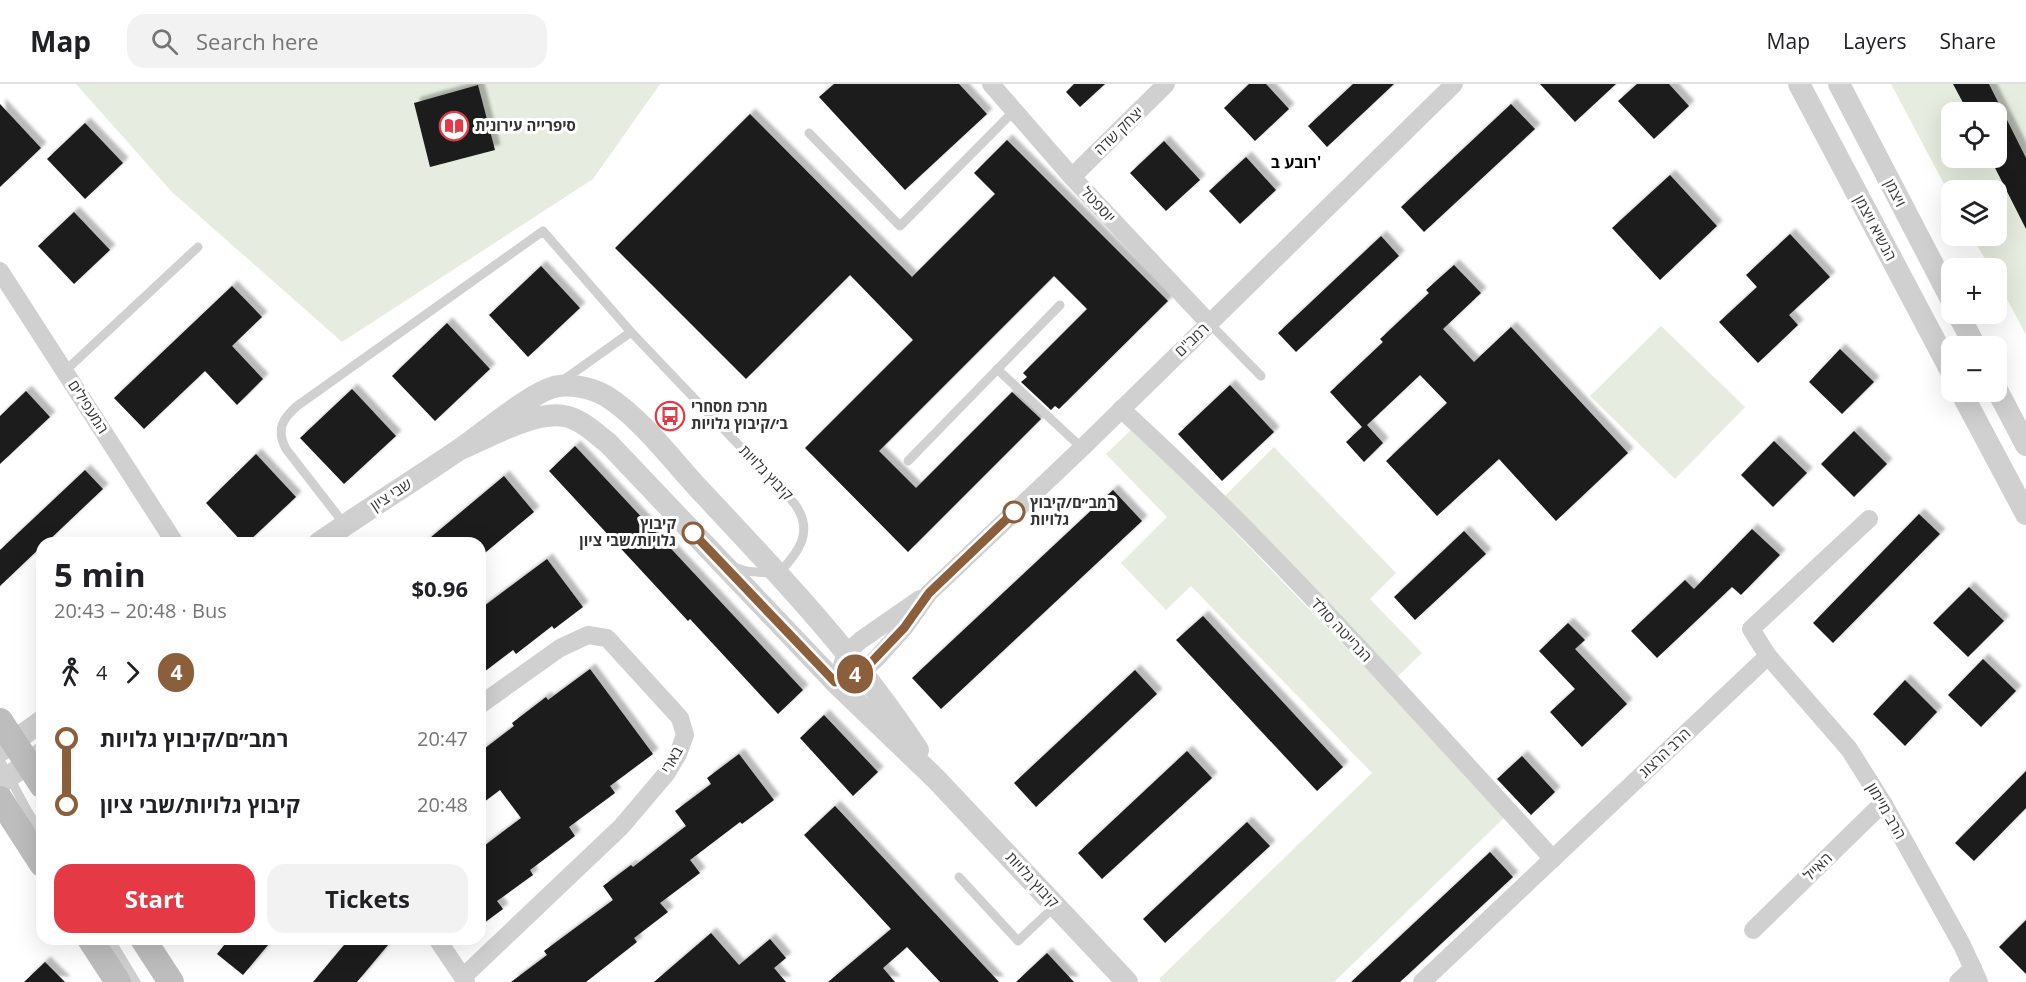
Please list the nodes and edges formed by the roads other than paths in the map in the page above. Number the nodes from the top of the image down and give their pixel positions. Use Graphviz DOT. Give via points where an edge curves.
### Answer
graph roads {
  1 [pos="992,84"];
  2 [pos="1167,84"];
  3 [pos="1454,84"];
  4 [pos="1799,84"];
  5 [pos="1839,84"];
  6 [pos="1015,110"];
  7 [pos="809,133"];
  8 [pos="1072,177"];
  9 [pos="198,247"];
  10 [pos="0,271"];
  11 [pos="1941,280"];
  12 [pos="1060,305"];
  13 [pos="1209,323"];
  14 [pos="631,332"];
  15 [pos="1941,352"];
  16 [pos="997,369"];
  17 [pos="65,371"];
  18 [pos="1261,376"];
  19 [pos="554,387"];
  20 [pos="1966,402"];
  21 [pos="2003,402"];
  22 [pos="1121,409"];
  23 [pos="576,420"];
  24 [pos="2026,445"];
  25 [pos="463,448"];
  26 [pos="1082,448"];
  27 [pos="908,461"];
  28 [pos="2026,514"];
  29 [pos="1869,519"];
  30 [pos="345,525"];
  31 [pos="171,537"];
  32 [pos="328,537"];
  33 [pos="723,564"];
  34 [pos="778,574"];
  35 [pos="929,593"];
  36 [pos="846,652"];
  37 [pos="1768,656"];
  38 [pos="862,672"];
  39 [pos="835,682"];
  40 [pos="486,701"];
  41 [pos="36,728"];
  42 [pos="10,761"];
  43 [pos="936,779"];
  44 [pos="36,780"];
  45 [pos="1883,803"];
  46 [pos="36,820"];
  47 [pos="36,845"];
  48 [pos="1553,859"];
  49 [pos="959,877"];
  50 [pos="1056,906"];
  51 [pos="1753,930"];
  52 [pos="96,945"];
  53 [pos="112,945"];
  54 [pos="147,945"];
  55 [pos="441,945"];
  56 [pos="1976,975"];
  57 [pos="124,976"];
  58 [pos="464,980"];
  59 [pos="138,982"];
  60 [pos="171,982"];
  61 [pos="1127,982"];
  62 [pos="1422,982"];
  63 [pos="1958,982"];
  1 -- 6 [label="street, יוספטל"];
  2 -- 8 [label="street, יצחק שדה"];
  3 -- 13 [label="street, רמב\"ם"];
  4 -- 15 [label="street, הנשיא ויצמן"];
  5 -- 11 [label="street, ויצמן"];
  6 -- 7 [label="lane" via="900,226"];
  6 -- 8 [label="street, יוספטל"];
  8 -- 13 [label="street, יוספטל"];
  9 -- 17 [label="lane"];
  10 -- 17 [label="street, המעפילים"];
  12 -- 16 [label="lane"];
  13 -- 18 [label="lane"];
  13 -- 22 [label="street, רמב\"ם"];
  14 -- 19 [label="lane"];
  14 -- 30 [label="lane, קיבוץ גלויות" via="543,231 522,245 283,419 280,435 286,449"];
  14 -- 34 [label="lane, קיבוץ גלויות" via="801,512 804,533 800,544"];
  16 -- 26 [label="lane"];
  16 -- 27 [label="lane"];
  17 -- 31 [label="street, המעפילים"];
  19 -- 25 [label="street, שבי ציון"];
  19 -- 34 [label="street, קיבוץ גלויות" via="590,389 621,408"];
  20 -- 28 [label="street"];
  21 -- 24 [label="street"];
  22 -- 26 [label="street, רמב\"ם"];
  22 -- 48 [label="street, הנרייטה סולד" via="1291,575"];
  23 -- 25 [label="street, שבי ציון" via="547,415"];
  23 -- 33 [label="street, קיבוץ גלויות" via="608,443"];
  25 -- 30 [label="street, שבי ציון"];
  26 -- 35 [label="street, רמב\"ם"];
  29 -- 37 [label="street" via="1752,629"];
  30 -- 32 [label="street, שבי ציון"];
  33 -- 34 [label="lane"];
  33 -- 39 [label="street, קיבוץ גלויות"];
  34 -- 36 [label="street, קיבוץ גלויות"];
  35 -- 36 [label="street, רמב\"ם"];
  35 -- 38 [label="street, רמב\"ם" via="904,628"];
  36 -- 38 [label="street, קיבוץ גלויות"];
  36 -- 39 [label="street"];
  37 -- 45 [label="street, הרב מיימון" via="1848,749"];
  37 -- 48 [label="street, הרב הרצוג"];
  38 -- 39 [label="street, רמב\"ם"];
  38 -- 43 [label="street, קיבוץ גלויות"];
  39 -- 43 [label="street, קיבוץ גלויות"];
  40 -- 58 [label="street, בארי" via="560,648 588,635 607,638 680,718 685,735 666,774 621,826"];
  41 -- 42 [label="street"];
  42 -- 44 [label="main road"];
  42 -- 46 [label="lane"];
  42 -- 47 [label="main road"];
  43 -- 50 [label="street, קיבוץ גלויות"];
  45 -- 51 [label="street, האייל"];
  45 -- 56 [label="street, הרב מיימון"];
  48 -- 62 [label="street, הרב הרצוג"];
  49 -- 50 [label="lane" via="1018,941"];
  50 -- 61 [label="street, קיבוץ גלויות"];
  52 -- 57 [label="main road"];
  53 -- 57 [label="lane"];
  54 -- 60 [label="main road"];
  55 -- 58 [label="street"];
  56 -- 63 [label="street"];
  57 -- 59 [label="lane"];
}
